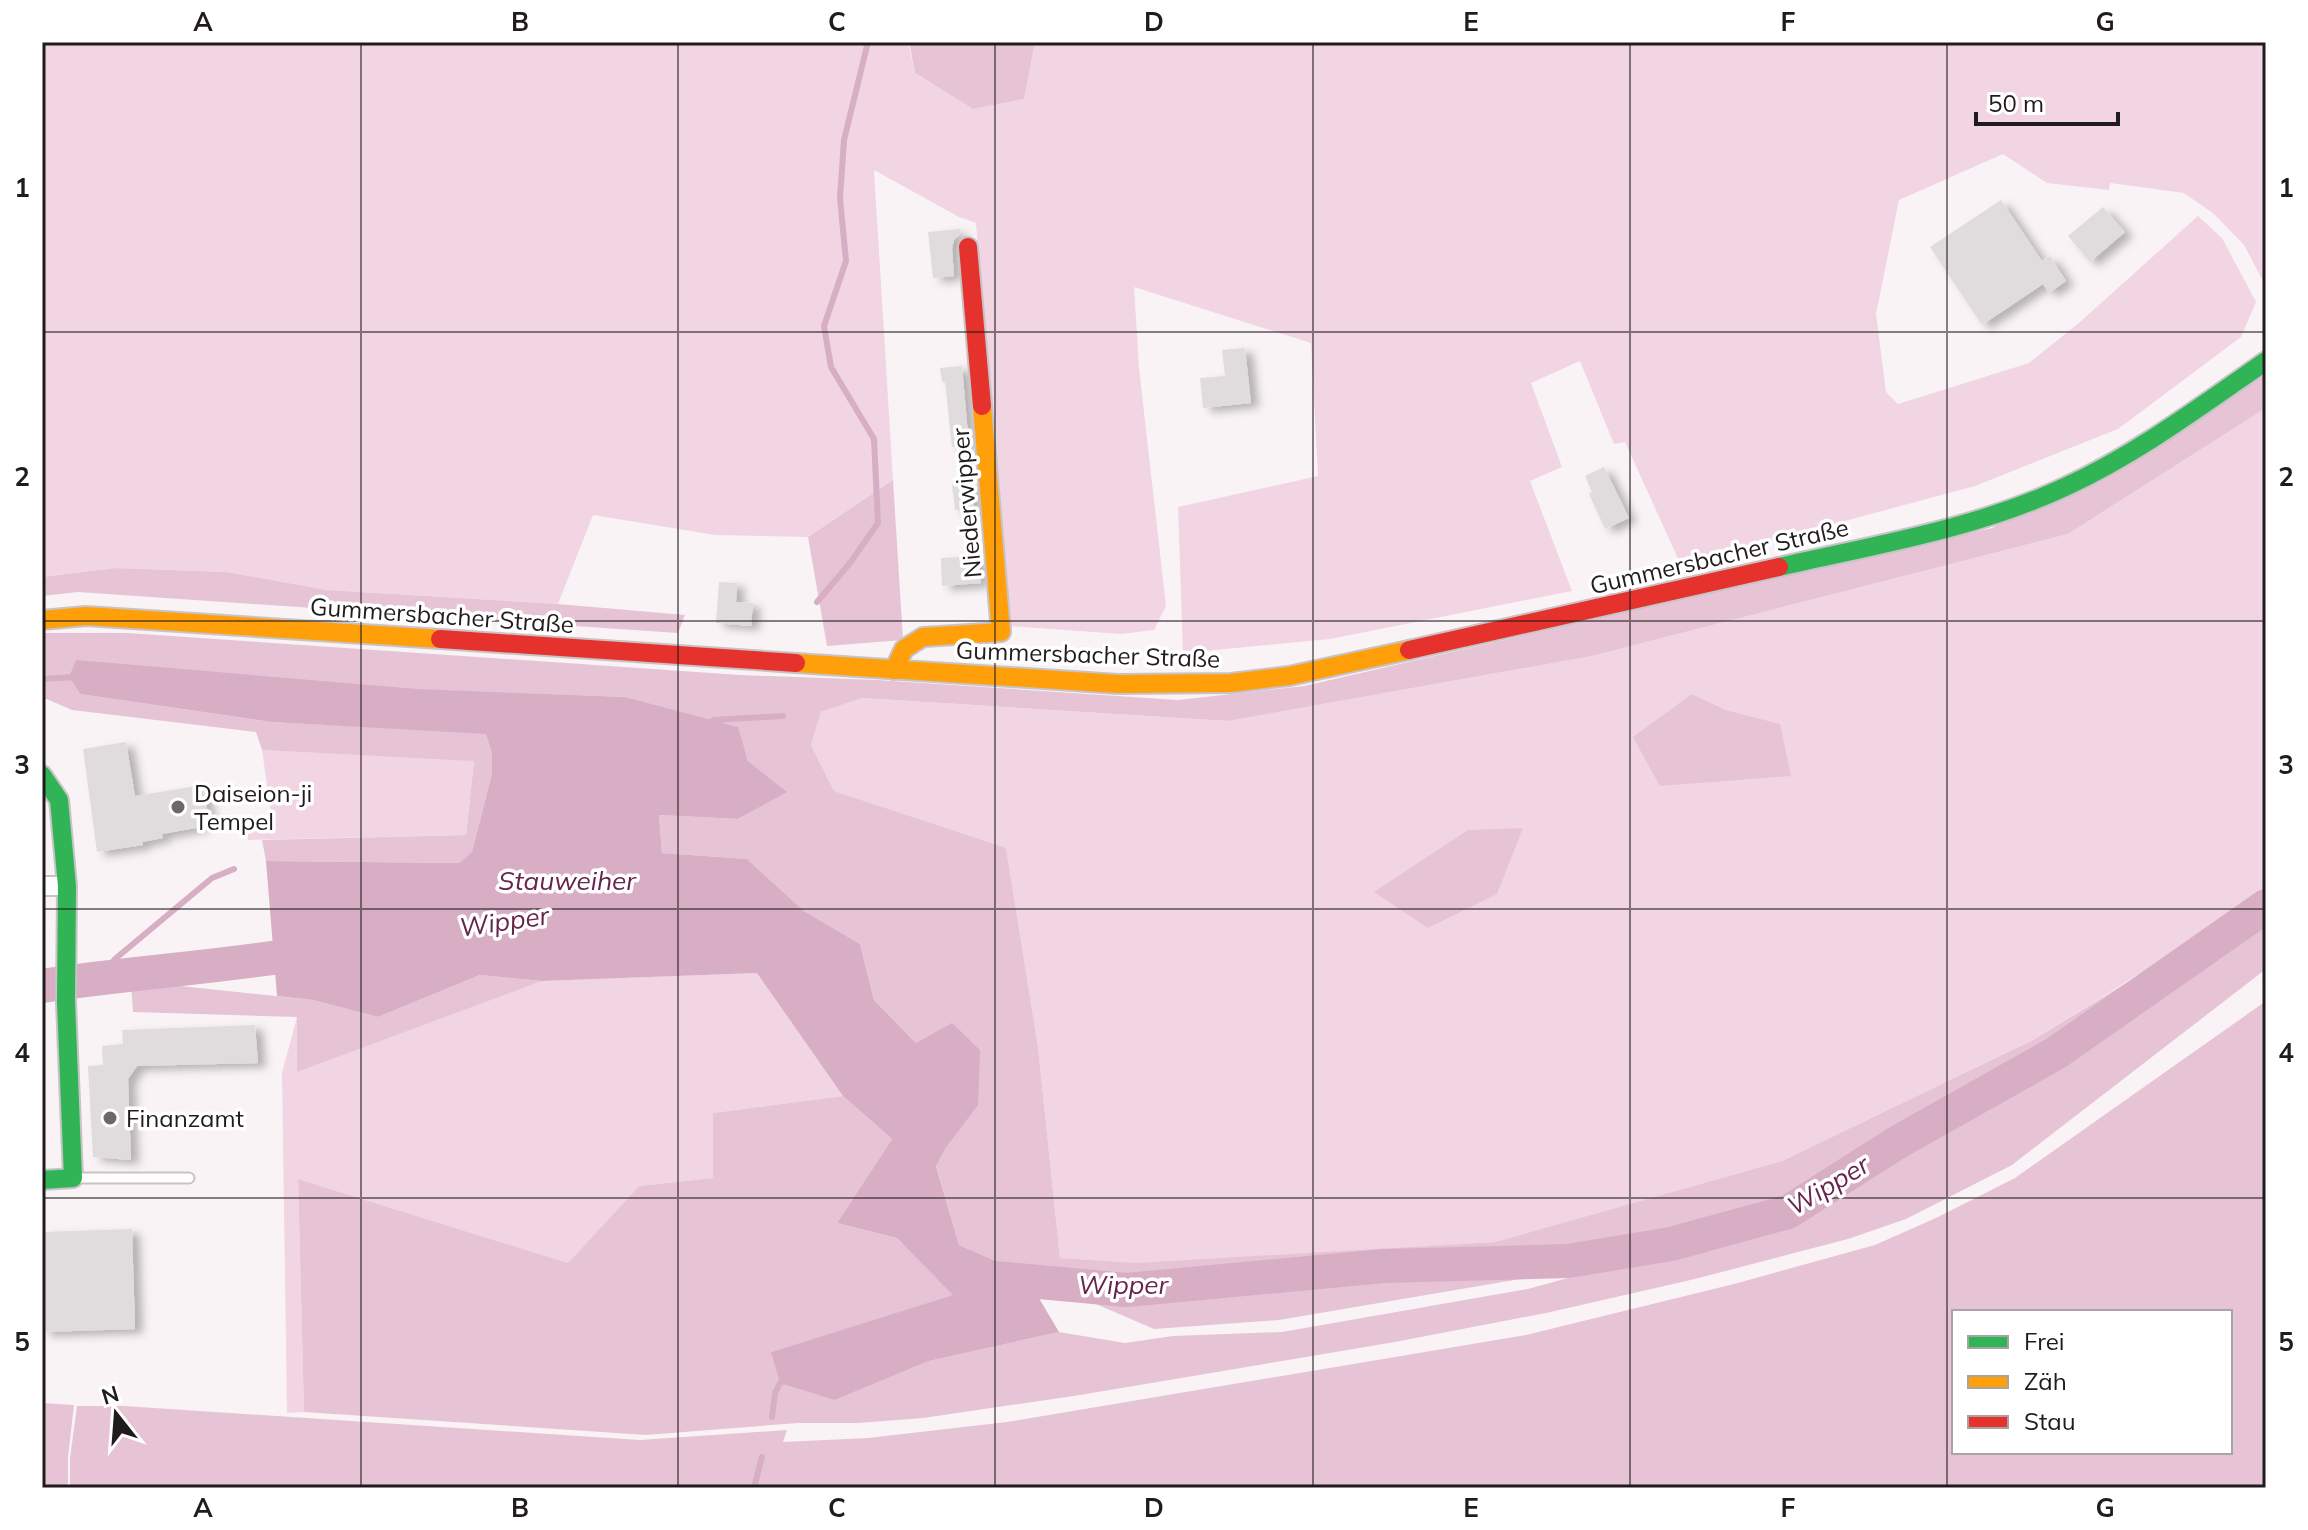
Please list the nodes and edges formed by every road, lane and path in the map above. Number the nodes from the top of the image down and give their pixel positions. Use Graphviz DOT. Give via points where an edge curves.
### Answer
graph roads {
  1 [pos="968,247"];
  2 [pos="2266,361"];
  3 [pos="42,620"];
  4 [pos="894,670"];
  5 [pos="42,775"];
  6 [pos="42,886"];
  7 [pos="67,886"];
  8 [pos="73,1178"];
  9 [pos="189,1178"];
  10 [pos="42,1180"];
  1 -- 4 [label="main road, Niederwipper" via="1001,632 923,637 904,649"];
  2 -- 4 [label="main road, Gummersbacher Straße" via="2130,453 1994,517 1672,592 1336,667 1231,683 1118,684"];
  3 -- 4 [label="main road, Gummersbacher Straße" via="86,616 198,622"];
  5 -- 7 [label="main road" via="59,800"];
  6 -- 7 [label="street"];
  7 -- 8 [label="main road"];
  8 -- 9 [label="lane"];
  8 -- 10 [label="main road"];
}
